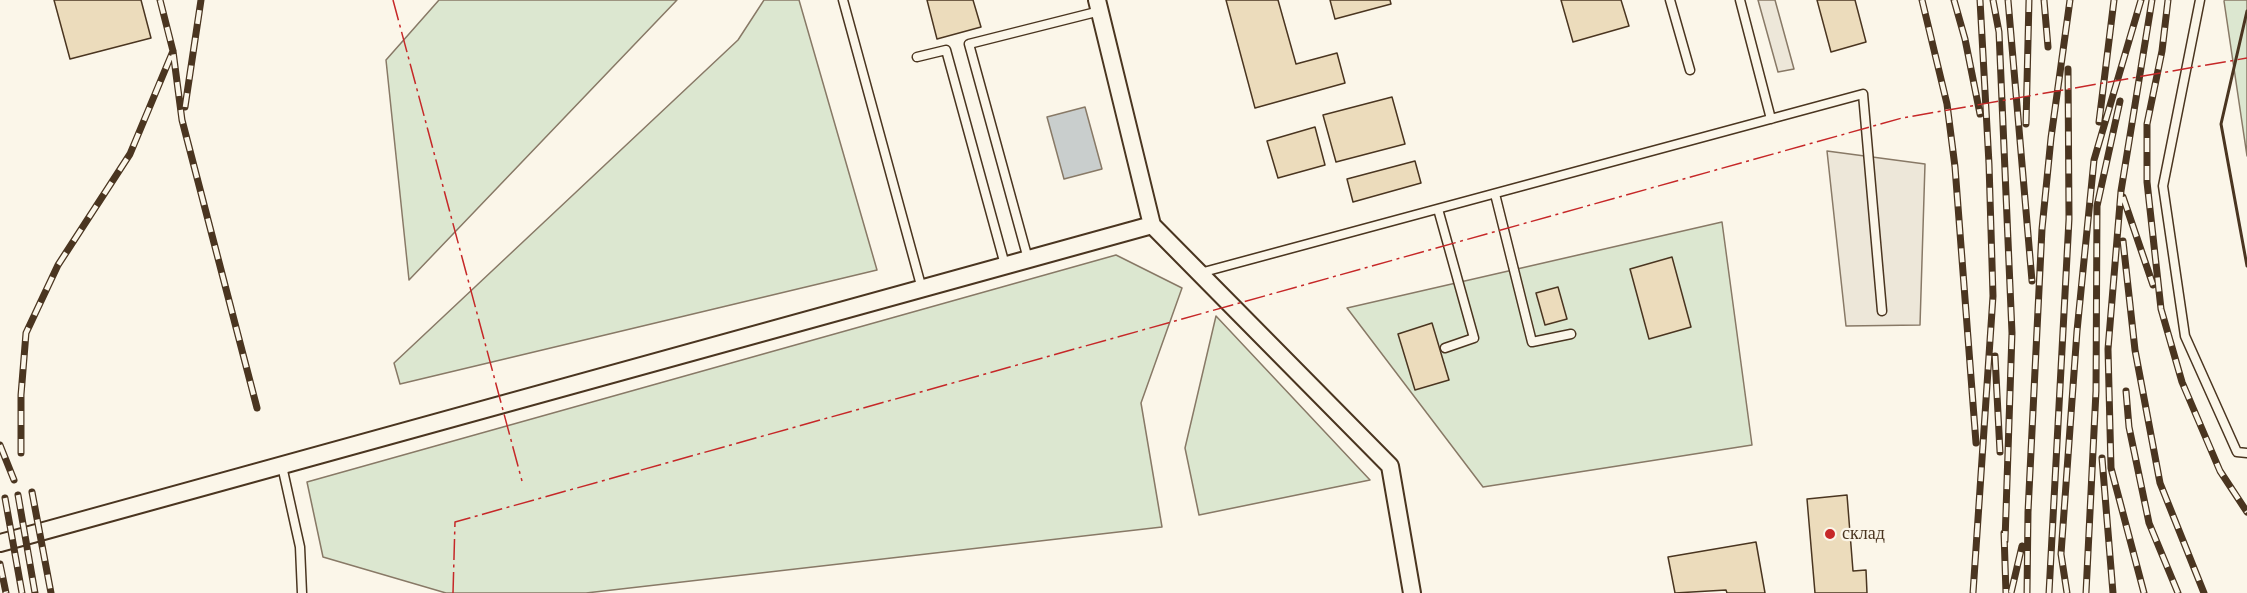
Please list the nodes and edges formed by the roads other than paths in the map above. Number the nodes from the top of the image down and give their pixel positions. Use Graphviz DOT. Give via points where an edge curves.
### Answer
graph roads {
  1 [pos="843,0"];
  2 [pos="1671,0"];
  3 [pos="1740,0"];
  4 [pos="2200,0"];
  5 [pos="1099,6"];
  6 [pos="917,57"];
  7 [pos="1690,70"];
  8 [pos="1771,119"];
  9 [pos="1495,194"];
  10 [pos="1438,210"];
  11 [pos="1152,225"];
  12 [pos="1028,259"];
  13 [pos="1005,266"];
  14 [pos="1200,273"];
  15 [pos="922,289"];
  16 [pos="1882,311"];
  17 [pos="1571,334"];
  18 [pos="1445,348"];
  19 [pos="2247,453"];
  20 [pos="282,466"];
  21 [pos="0,543"];
  22 [pos="302,593"];
  23 [pos="1412,593"];
  1 -- 15 [label="lane"];
  2 -- 7 [label="lane"];
  3 -- 8 [label="lane"];
  4 -- 19 [label="lane" via="2163,186 2185,336 2237,452"];
  5 -- 11 [label="street"];
  5 -- 12 [label="lane" via="969,44"];
  6 -- 13 [label="lane" via="946,50"];
  8 -- 9 [label="lane"];
  8 -- 16 [label="lane" via="1863,94"];
  9 -- 10 [label="lane"];
  9 -- 17 [label="lane" via="1532,342"];
  10 -- 14 [label="lane"];
  10 -- 18 [label="lane" via="1474,338"];
  11 -- 12 [label="street"];
  11 -- 14 [label="street"];
  12 -- 13 [label="street"];
  13 -- 15 [label="street"];
  14 -- 23 [label="street" via="1390,466"];
  15 -- 20 [label="street"];
  20 -- 21 [label="street"];
  20 -- 22 [label="lane" via="300,547"];
}
